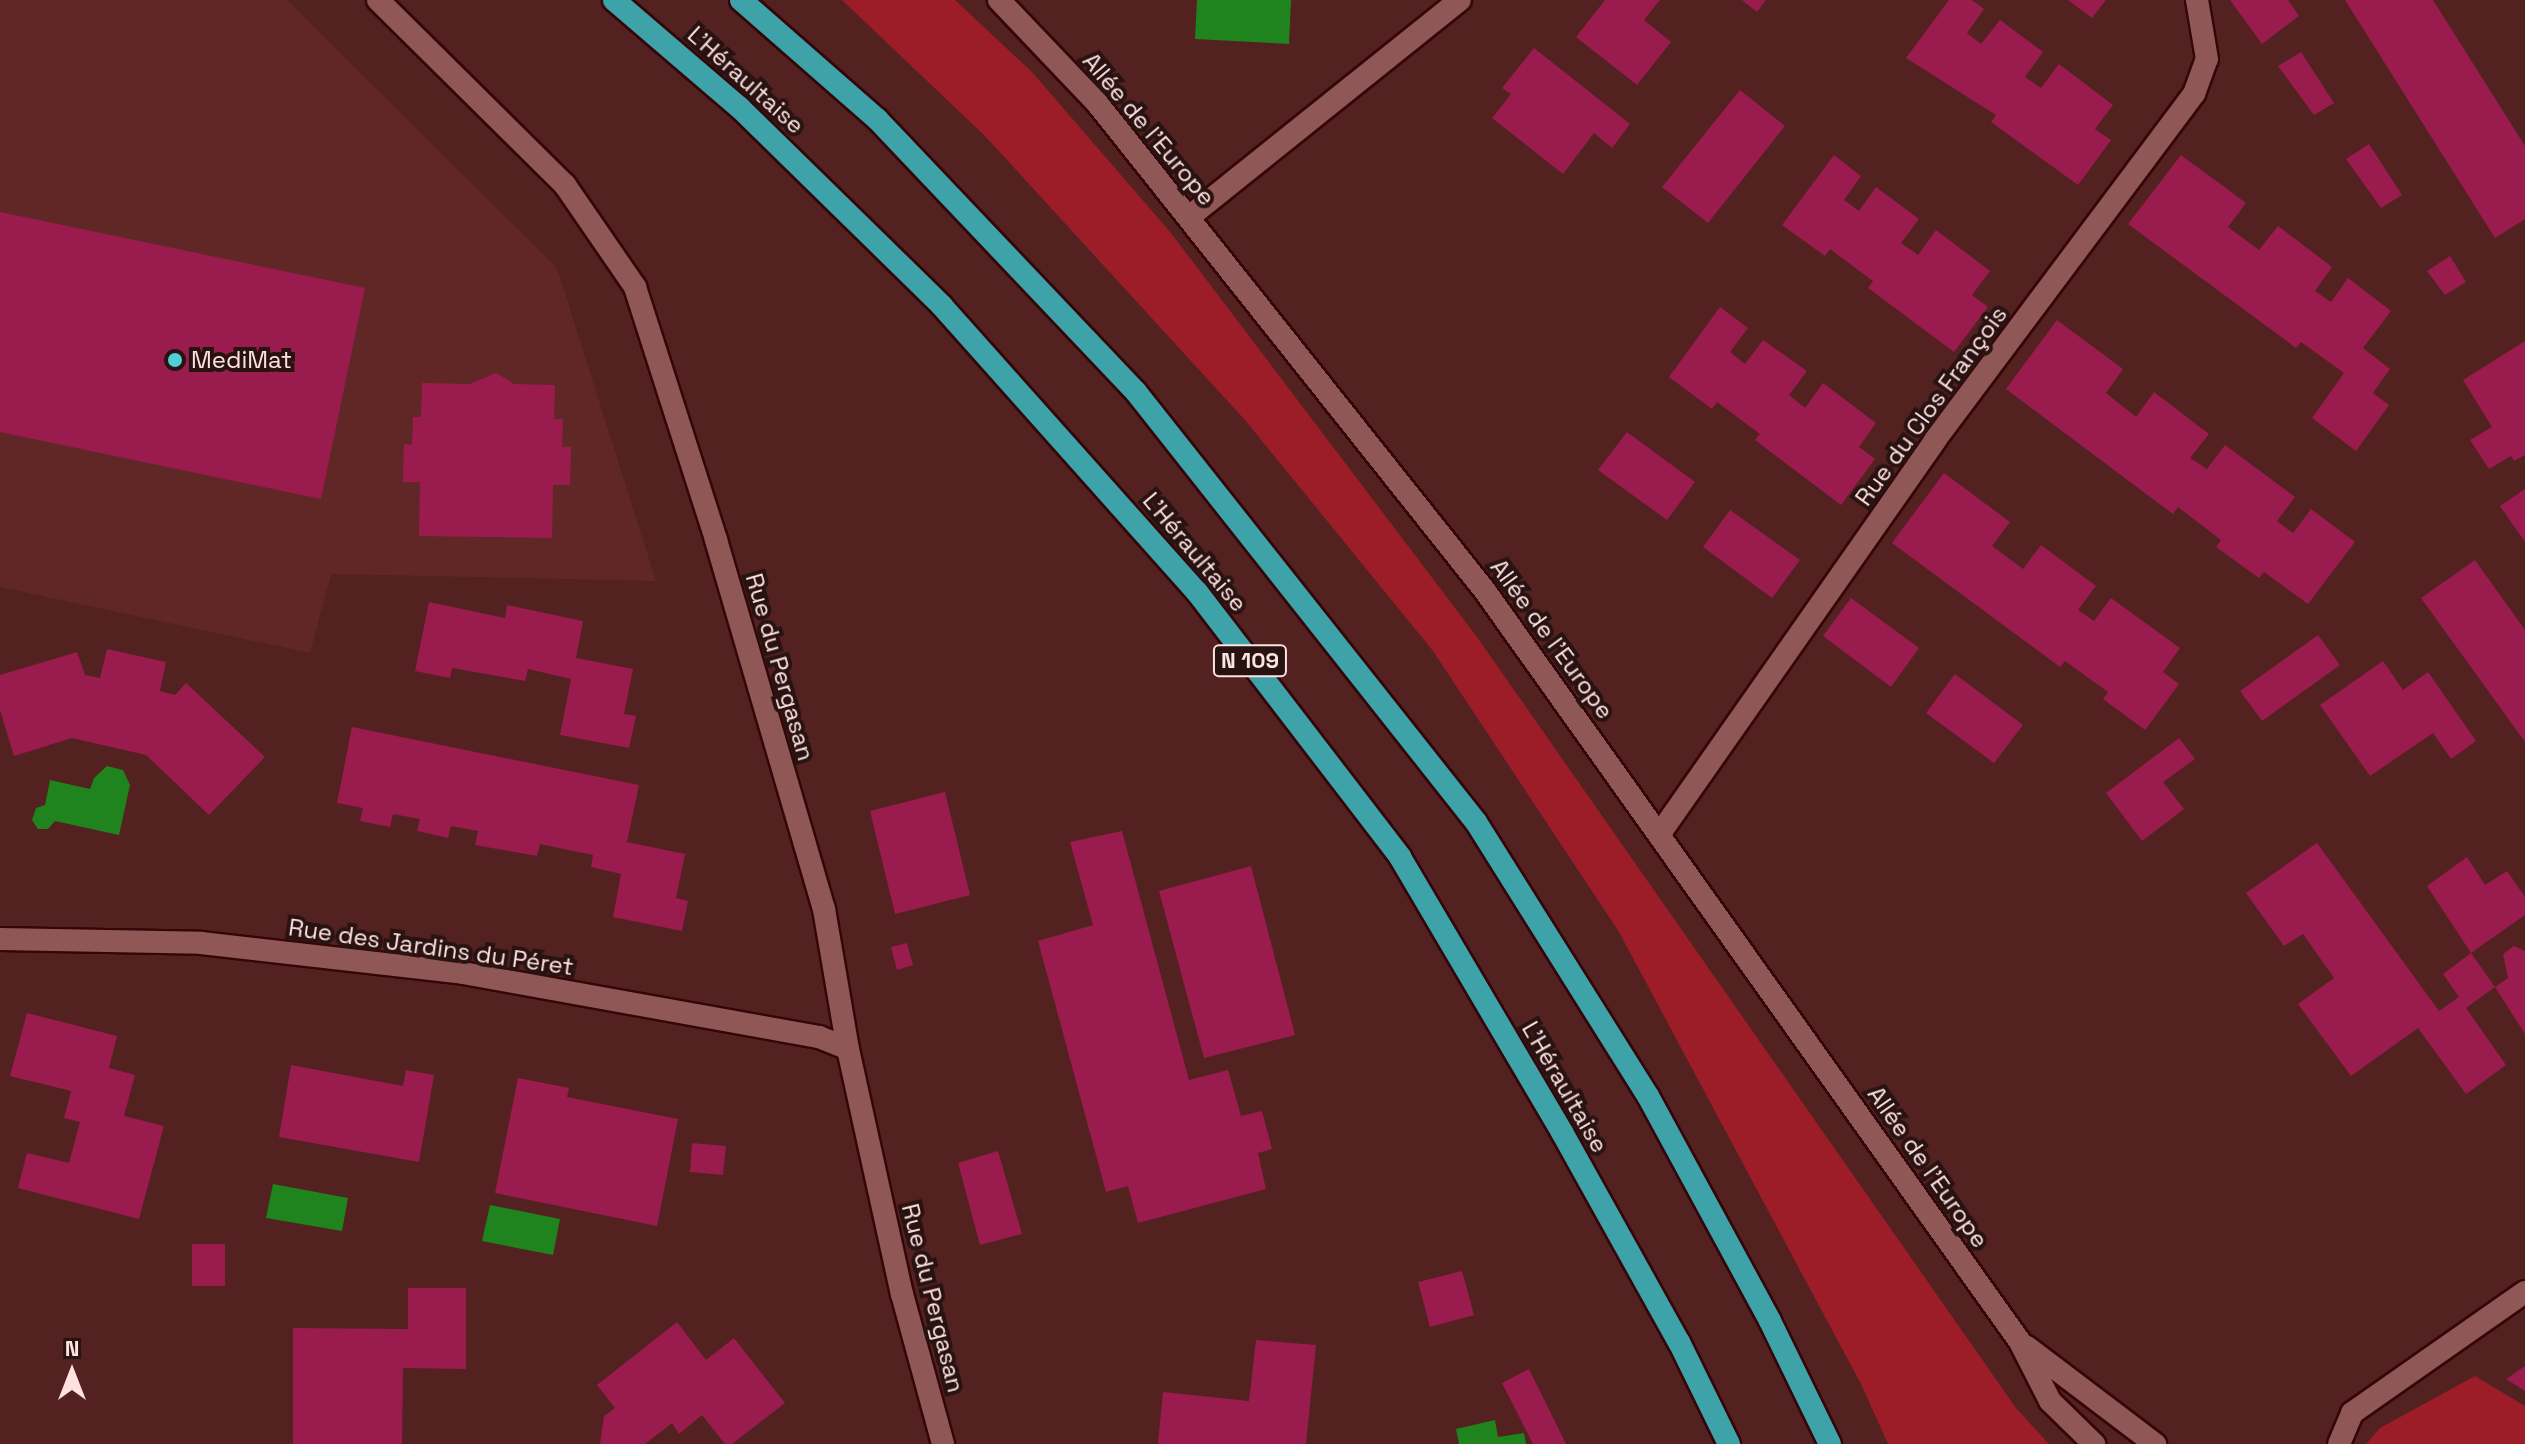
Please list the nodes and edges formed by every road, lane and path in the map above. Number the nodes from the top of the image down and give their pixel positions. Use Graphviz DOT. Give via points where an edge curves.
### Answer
graph roads {
  1 [pos="378,0"];
  2 [pos="614,0"];
  3 [pos="741,0"];
  4 [pos="999,0"];
  5 [pos="1460,0"];
  6 [pos="2197,0"];
  7 [pos="1189,217"];
  8 [pos="1661,832"];
  9 [pos="0,939"];
  10 [pos="848,1049"];
  11 [pos="2525,1292"];
  12 [pos="2020,1342"];
  13 [pos="943,1444"];
  14 [pos="1729,1444"];
  15 [pos="1830,1444"];
  16 [pos="2094,1444"];
  17 [pos="2155,1444"];
  18 [pos="2339,1444"];
  1 -- 10 [label="street, Rue du Pergasan" via="565,185 635,287 824,909"];
  2 -- 14 [label="highway, L'Héraultaise / N 109" via="739,107 921,285 1197,592 1400,857 1579,1161"];
  3 -- 15 [label="highway" via="877,119 1136,392 1476,822 1648,1096"];
  4 -- 7 [label="street, Allée de l'Europe" via="1097,103"];
  5 -- 7 [label="street"];
  6 -- 8 [label="street, Rue du Clos François" via="2207,59 2194,94 1935,440"];
  7 -- 8 [label="street, Allée de l'Europe" via="1485,591"];
  8 -- 12 [label="street, Allée de l'Europe"];
  9 -- 10 [label="street, Rue des Jardins du Péret" via="201,943 463,973 819,1037"];
  10 -- 13 [label="street, Rue du Pergasan" via="902,1294"];
  11 -- 18 [label="street" via="2352,1413"];
  12 -- 16 [label="street, Allée de l'Europe" via="2050,1401"];
  12 -- 17 [label="street, Allée de l'Europe"];
}
